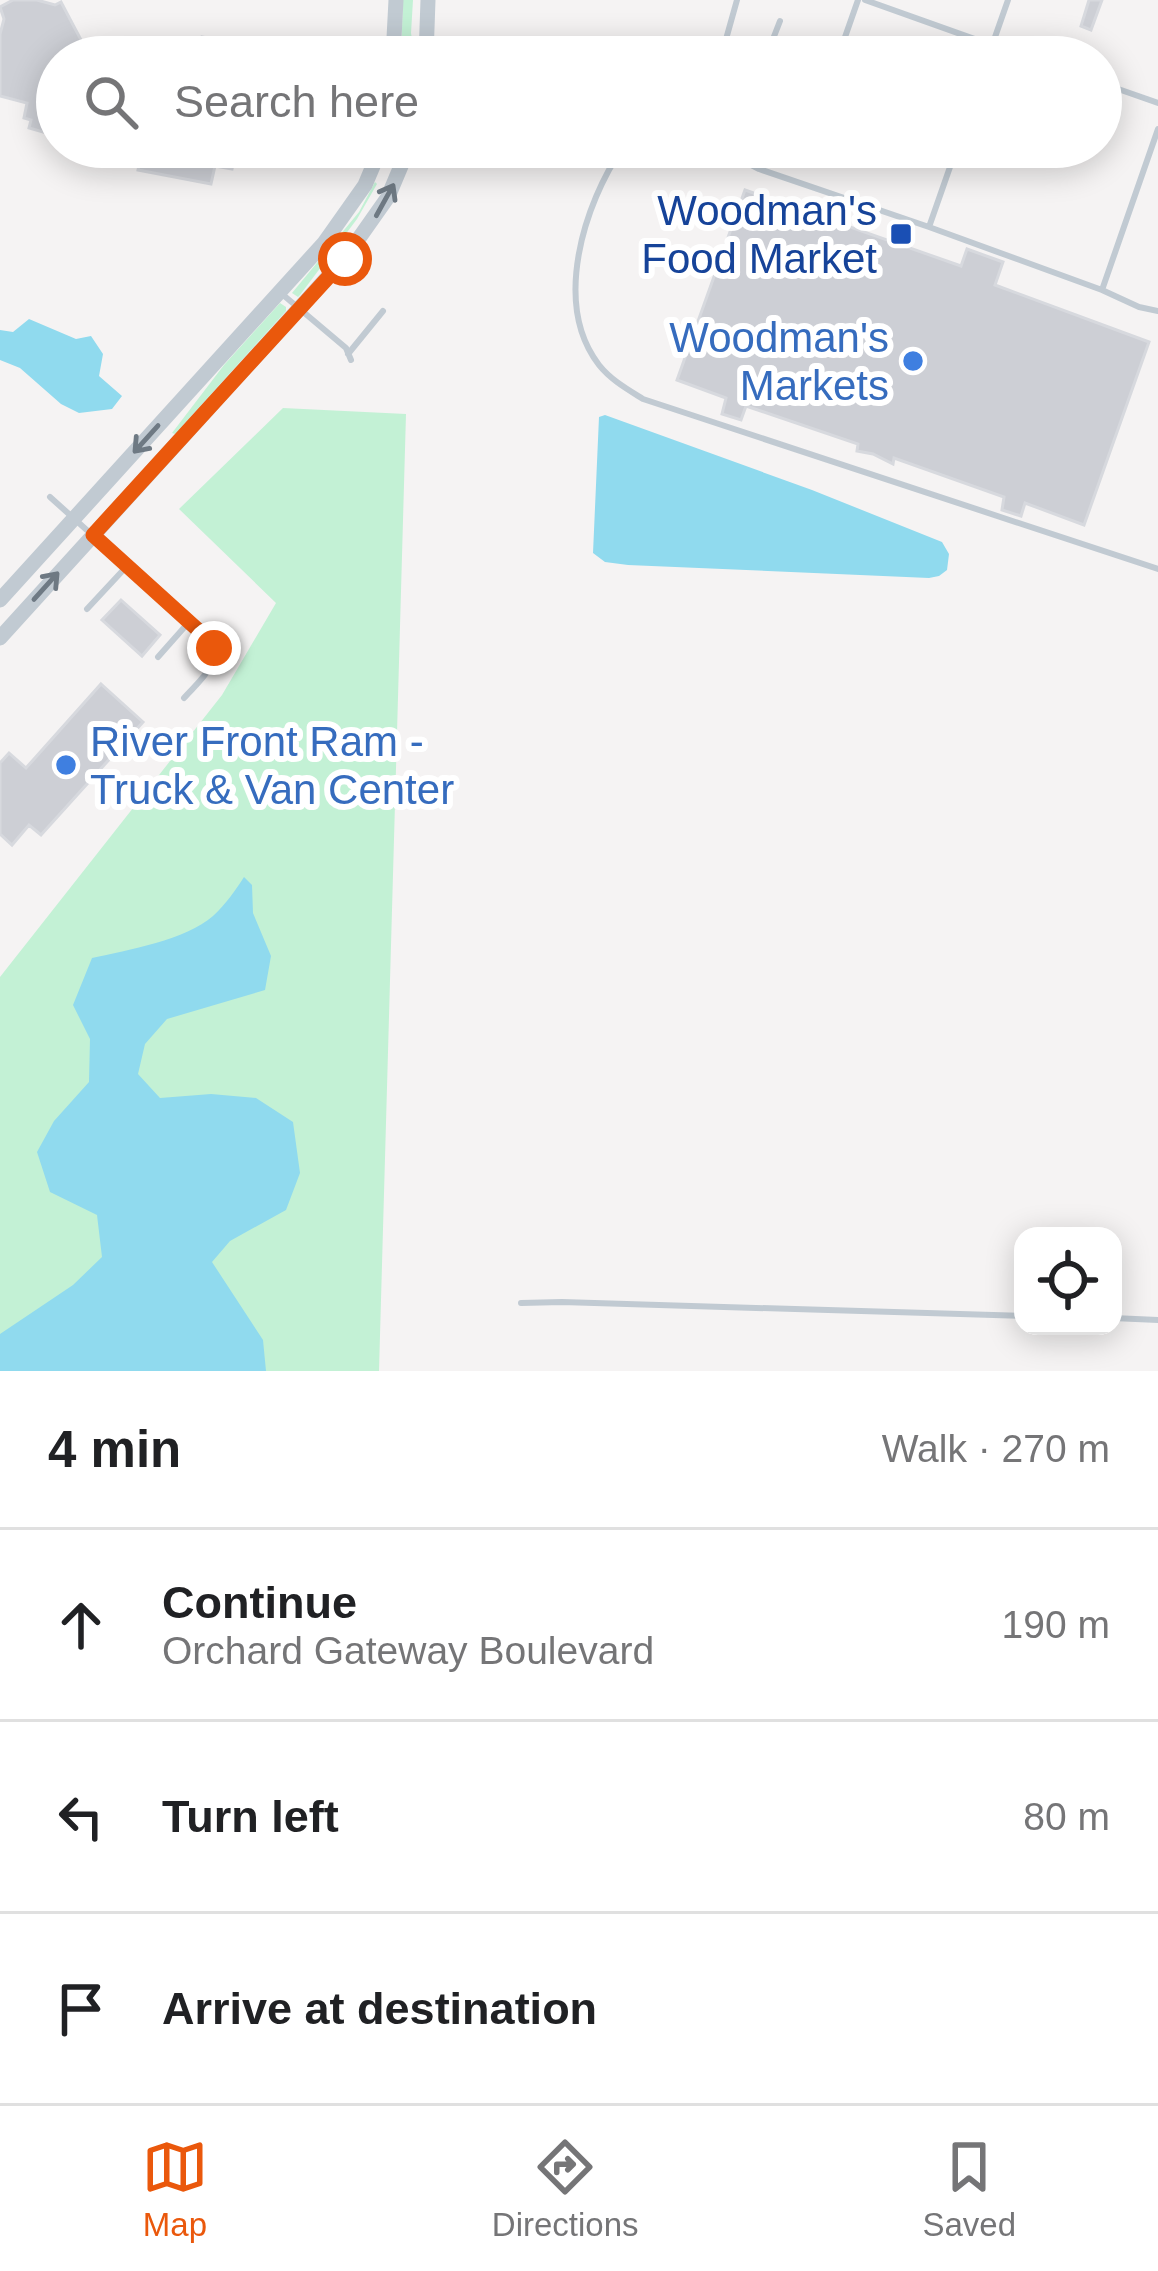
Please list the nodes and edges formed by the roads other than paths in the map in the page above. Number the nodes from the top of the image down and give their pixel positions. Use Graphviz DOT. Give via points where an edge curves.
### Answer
graph roads {
  1 [pos="395,0"];
  2 [pos="428,0"];
  3 [pos="737,0"];
  4 [pos="861,0"];
  5 [pos="1008,0"];
  6 [pos="780,21"];
  7 [pos="394,36"];
  8 [pos="427,36"];
  9 [pos="727,36"];
  10 [pos="774,36"];
  11 [pos="846,36"];
  12 [pos="964,36"];
  13 [pos="995,36"];
  14 [pos="1122,90"];
  15 [pos="1158,103"];
  16 [pos="1158,129"];
  17 [pos="372,168"];
  18 [pos="401,168"];
  19 [pos="610,168"];
  20 [pos="758,168"];
  21 [pos="950,168"];
  22 [pos="929,227"];
  23 [pos="1102,290"];
  24 [pos="279,292"];
  25 [pos="299,308"];
  26 [pos="383,310"];
  27 [pos="1158,310"];
  28 [pos="50,497"];
  29 [pos="74,518"];
  30 [pos="93,535"];
  31 [pos="127,566"];
  32 [pos="1158,569"];
  33 [pos="0,600"];
  34 [pos="87,609"];
  35 [pos="189,622"];
  36 [pos="0,638"];
  37 [pos="158,657"];
  38 [pos="184,698"];
  39 [pos="521,1303"];
  40 [pos="1014,1316"];
  41 [pos="1122,1318"];
  42 [pos="1158,1320"];
  1 -- 7 [label="street"];
  2 -- 8 [label="street"];
  3 -- 9 [label="lane"];
  4 -- 11 [label="lane"];
  4 -- 12 [label="lane"];
  5 -- 13 [label="lane"];
  6 -- 10 [label="lane"];
  14 -- 15 [label="lane"];
  16 -- 23 [label="lane"];
  17 -- 24 [label="street" via="344,218"];
  25 -- 18 [label="street, one-way" via="368,229"];
  19 -- 32 [label="lane" via="583,232 576,308 591,353 611,379 643,399"];
  20 -- 22 [label="lane"];
  21 -- 22 [label="lane"];
  22 -- 23 [label="lane"];
  23 -- 27 [label="lane"];
  24 -- 25 [label="lane"];
  24 -- 29 [label="street, one-way"];
  25 -- 26 [label="lane" via="350,357"];
  25 -- 30 [label="street"];
  28 -- 29 [label="lane"];
  29 -- 30 [label="lane"];
  29 -- 33 [label="street"];
  30 -- 31 [label="lane"];
  36 -- 30 [label="street, one-way"];
  31 -- 34 [label="lane"];
  31 -- 35 [label="lane"];
  35 -- 37 [label="lane"];
  35 -- 38 [label="lane" via="214,648 214,661"];
  39 -- 40 [label="lane"];
  41 -- 42 [label="lane"];
}
